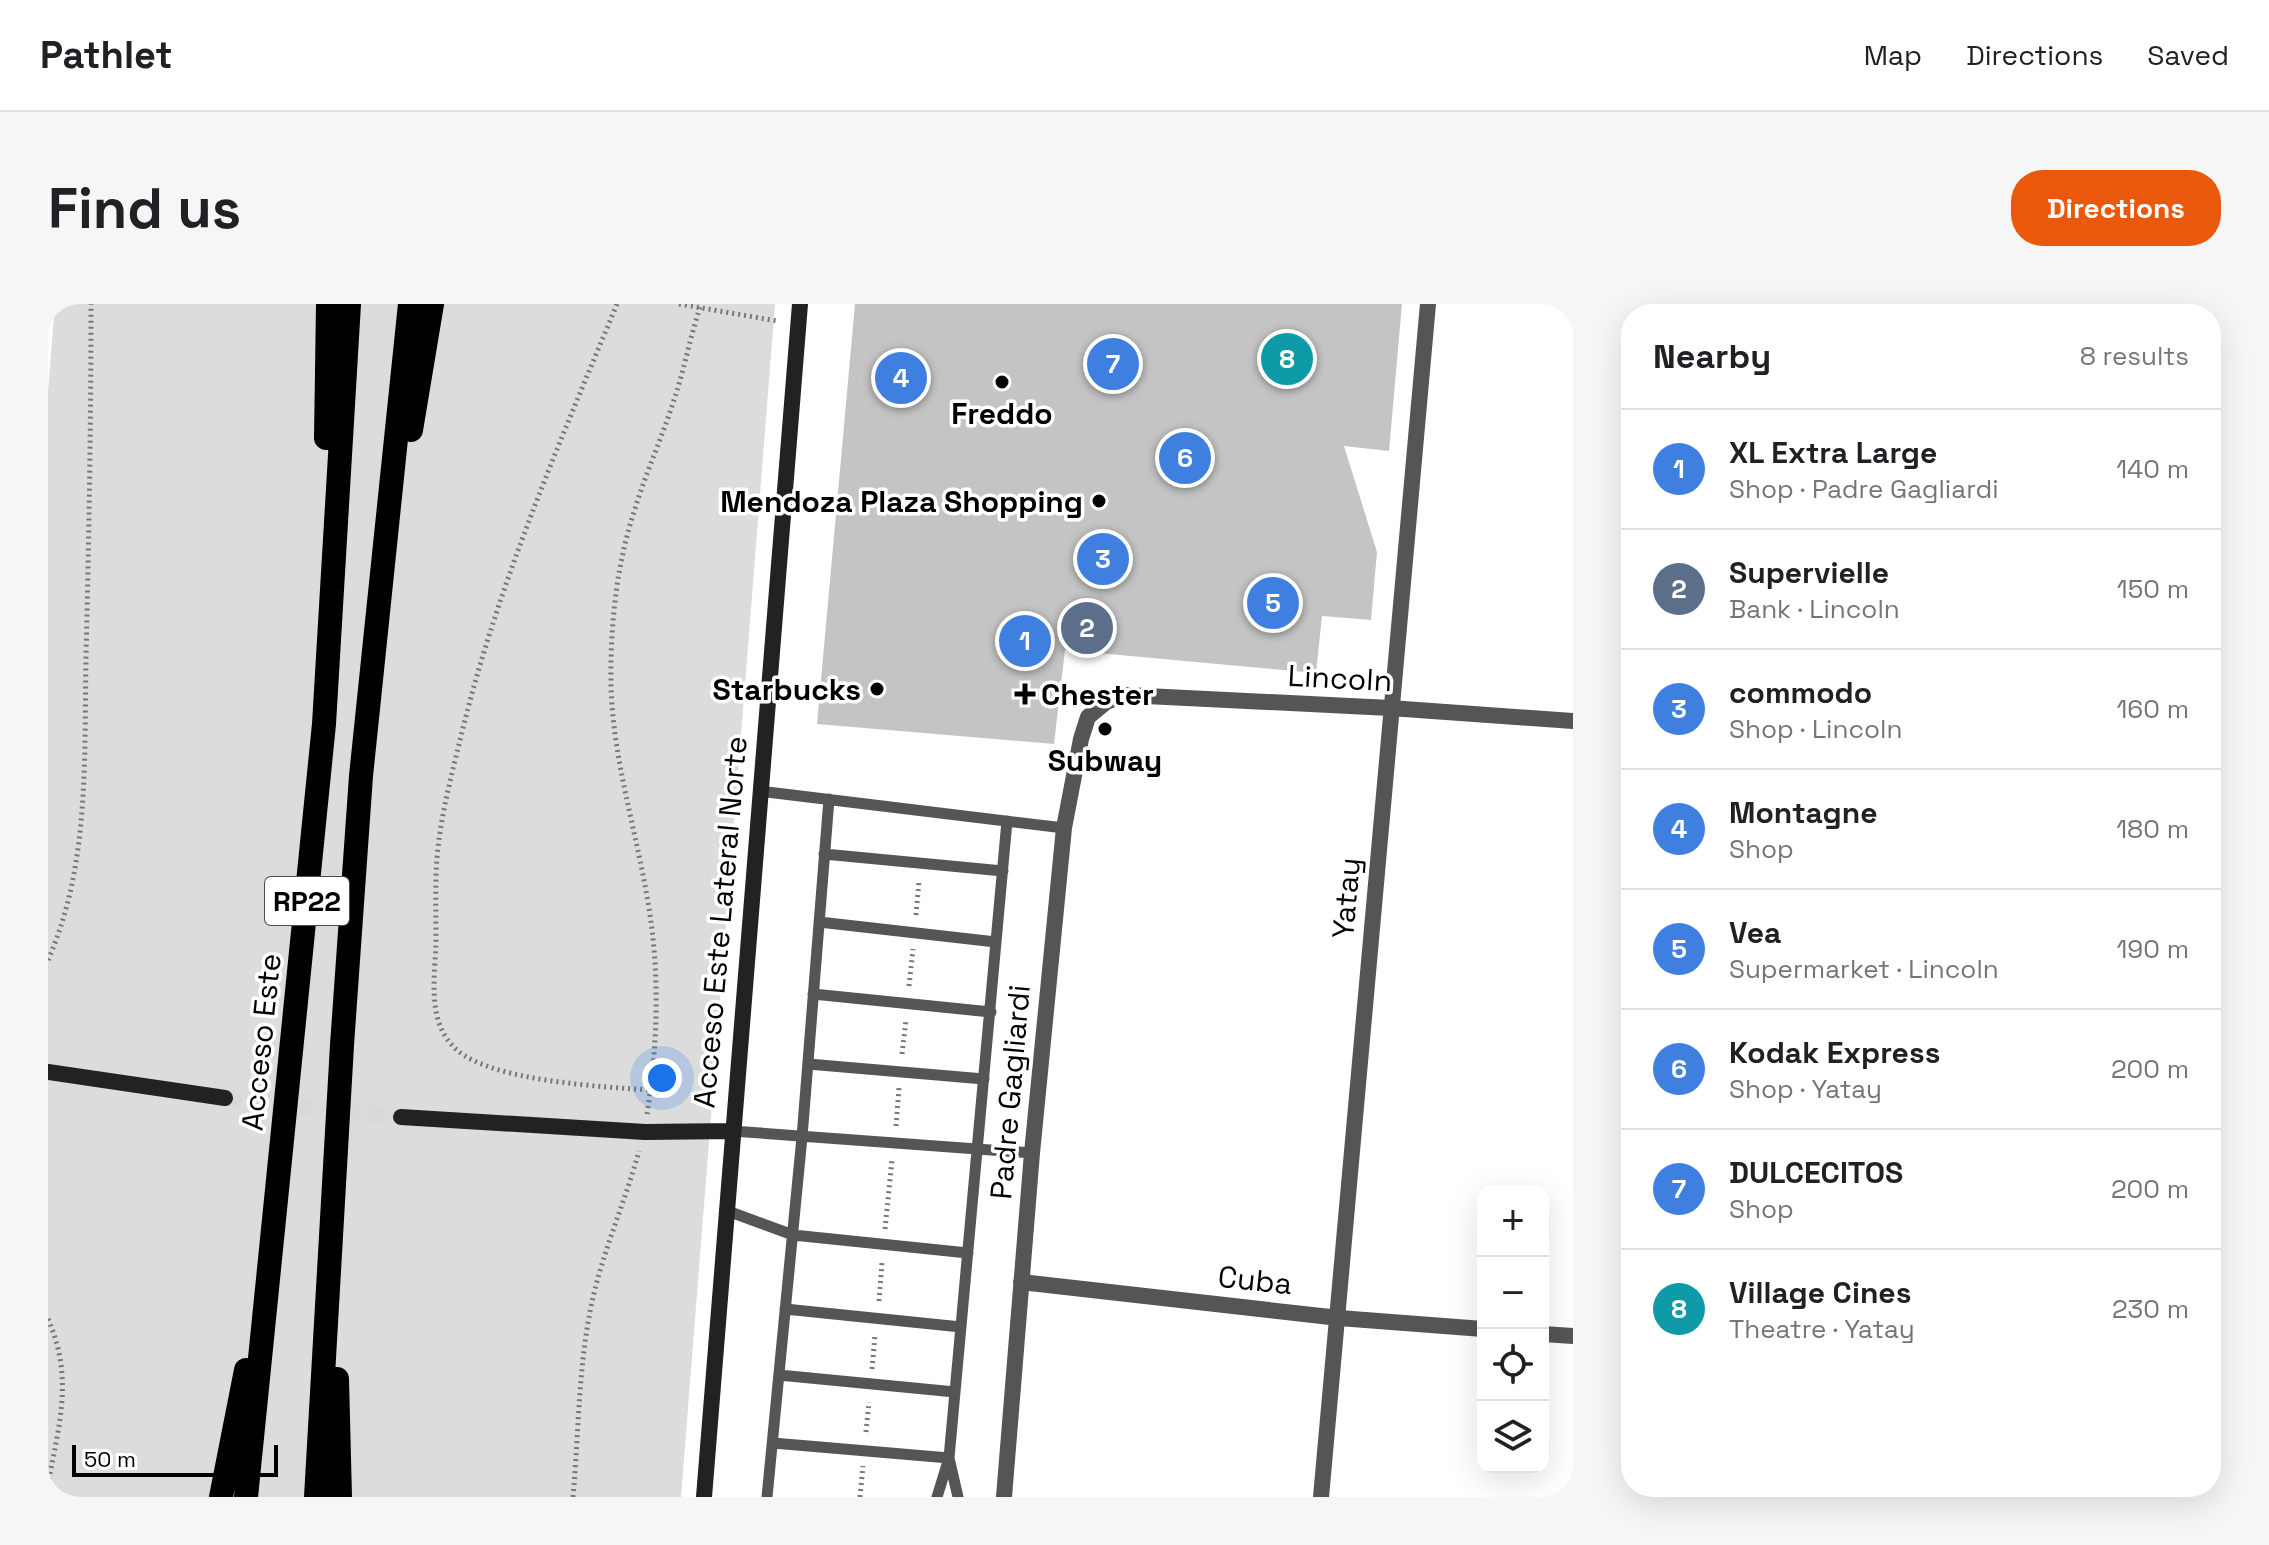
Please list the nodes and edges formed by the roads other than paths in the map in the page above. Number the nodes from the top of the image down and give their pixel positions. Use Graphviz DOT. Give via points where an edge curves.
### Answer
graph roads {
  1 [pos="328,304"];
  2 [pos="349,304"];
  3 [pos="410,304"];
  4 [pos="432,304"];
  5 [pos="800,304"];
  6 [pos="1428,304"];
  7 [pos="384,570"];
  8 [pos="1106,702"];
  9 [pos="1390,708"];
  10 [pos="1573,721"];
  11 [pos="324,724"];
  12 [pos="759,791"];
  13 [pos="829,799"];
  14 [pos="1007,821"];
  15 [pos="1064,828"];
  16 [pos="824,854"];
  17 [pos="1003,871"];
  18 [pos="819,922"];
  19 [pos="996,942"];
  20 [pos="813,994"];
  21 [pos="991,1012"];
  22 [pos="808,1064"];
  23 [pos="48,1072"];
  24 [pos="984,1079"];
  25 [pos="225,1098"];
  26 [pos="401,1117"];
  27 [pos="732,1131"];
  28 [pos="802,1137"];
  29 [pos="979,1149"];
  30 [pos="1032,1153"];
  31 [pos="725,1210"];
  32 [pos="333,1216"];
  33 [pos="793,1235"];
  34 [pos="274,1243"];
  35 [pos="968,1253"];
  36 [pos="1021,1282"];
  37 [pos="785,1309"];
  38 [pos="1339,1318"];
  39 [pos="961,1327"];
  40 [pos="1477,1329"];
  41 [pos="1549,1334"];
  42 [pos="1573,1336"];
  43 [pos="779,1375"];
  44 [pos="955,1392"];
  45 [pos="773,1443"];
  46 [pos="949,1458"];
  47 [pos="221,1497"];
  48 [pos="246,1497"];
  49 [pos="316,1497"];
  50 [pos="340,1497"];
  51 [pos="704,1497"];
  52 [pos="767,1497"];
  53 [pos="937,1497"];
  54 [pos="958,1497"];
  55 [pos="1004,1497"];
  56 [pos="1321,1497"];
  1 -- 11 [label="highway"];
  2 -- 11 [label="highway, Acceso Este / RP22"];
  3 -- 7 [label="highway, RP22"];
  4 -- 7 [label="highway"];
  5 -- 12 [label="street, Acceso Este Lateral Norte"];
  6 -- 9 [label="street, Yatay"];
  7 -- 32 [label="highway, RP22" via="361,776"];
  8 -- 9 [label="street, Lincoln" via="1126,695"];
  8 -- 15 [label="street, Padre Gagliardi" via="1088,717"];
  9 -- 10 [label="street, Lincoln"];
  9 -- 38 [label="street, Yatay"];
  11 -- 34 [label="highway, Acceso Este / RP22"];
  12 -- 13 [label="lane"];
  12 -- 27 [label="street, Acceso Este Lateral Norte"];
  13 -- 14 [label="lane"];
  13 -- 16 [label="lane"];
  14 -- 15 [label="lane"];
  14 -- 17 [label="lane"];
  15 -- 30 [label="street, Padre Gagliardi"];
  16 -- 17 [label="lane"];
  16 -- 18 [label="lane"];
  17 -- 19 [label="lane"];
  18 -- 19 [label="lane"];
  18 -- 20 [label="lane"];
  19 -- 21 [label="lane"];
  20 -- 21 [label="lane"];
  20 -- 22 [label="lane"];
  21 -- 24 [label="lane"];
  22 -- 24 [label="lane"];
  22 -- 28 [label="lane"];
  23 -- 25 [label="street"];
  24 -- 29 [label="lane"];
  26 -- 27 [label="street" via="645,1132"];
  27 -- 28 [label="lane"];
  27 -- 31 [label="street, Acceso Este Lateral Norte"];
  28 -- 29 [label="lane"];
  28 -- 33 [label="lane"];
  29 -- 30 [label="lane"];
  29 -- 35 [label="lane"];
  30 -- 36 [label="street, Padre Gagliardi"];
  31 -- 33 [label="lane"];
  31 -- 51 [label="street, Acceso Este Lateral Norte"];
  32 -- 49 [label="highway, RP22"];
  32 -- 50 [label="highway"];
  33 -- 35 [label="lane"];
  33 -- 37 [label="lane"];
  34 -- 47 [label="highway"];
  34 -- 48 [label="highway, Acceso Este / RP22"];
  35 -- 39 [label="lane"];
  36 -- 38 [label="street, Cuba"];
  36 -- 55 [label="street, Padre Gagliardi"];
  37 -- 39 [label="lane"];
  37 -- 43 [label="lane"];
  38 -- 40 [label="street, Cuba"];
  38 -- 56 [label="street, Yatay"];
  39 -- 44 [label="lane"];
  41 -- 42 [label="street"];
  43 -- 44 [label="lane"];
  43 -- 45 [label="lane"];
  44 -- 46 [label="lane"];
  45 -- 46 [label="lane"];
  45 -- 52 [label="lane"];
  46 -- 53 [label="lane"];
  46 -- 54 [label="lane"];
}
